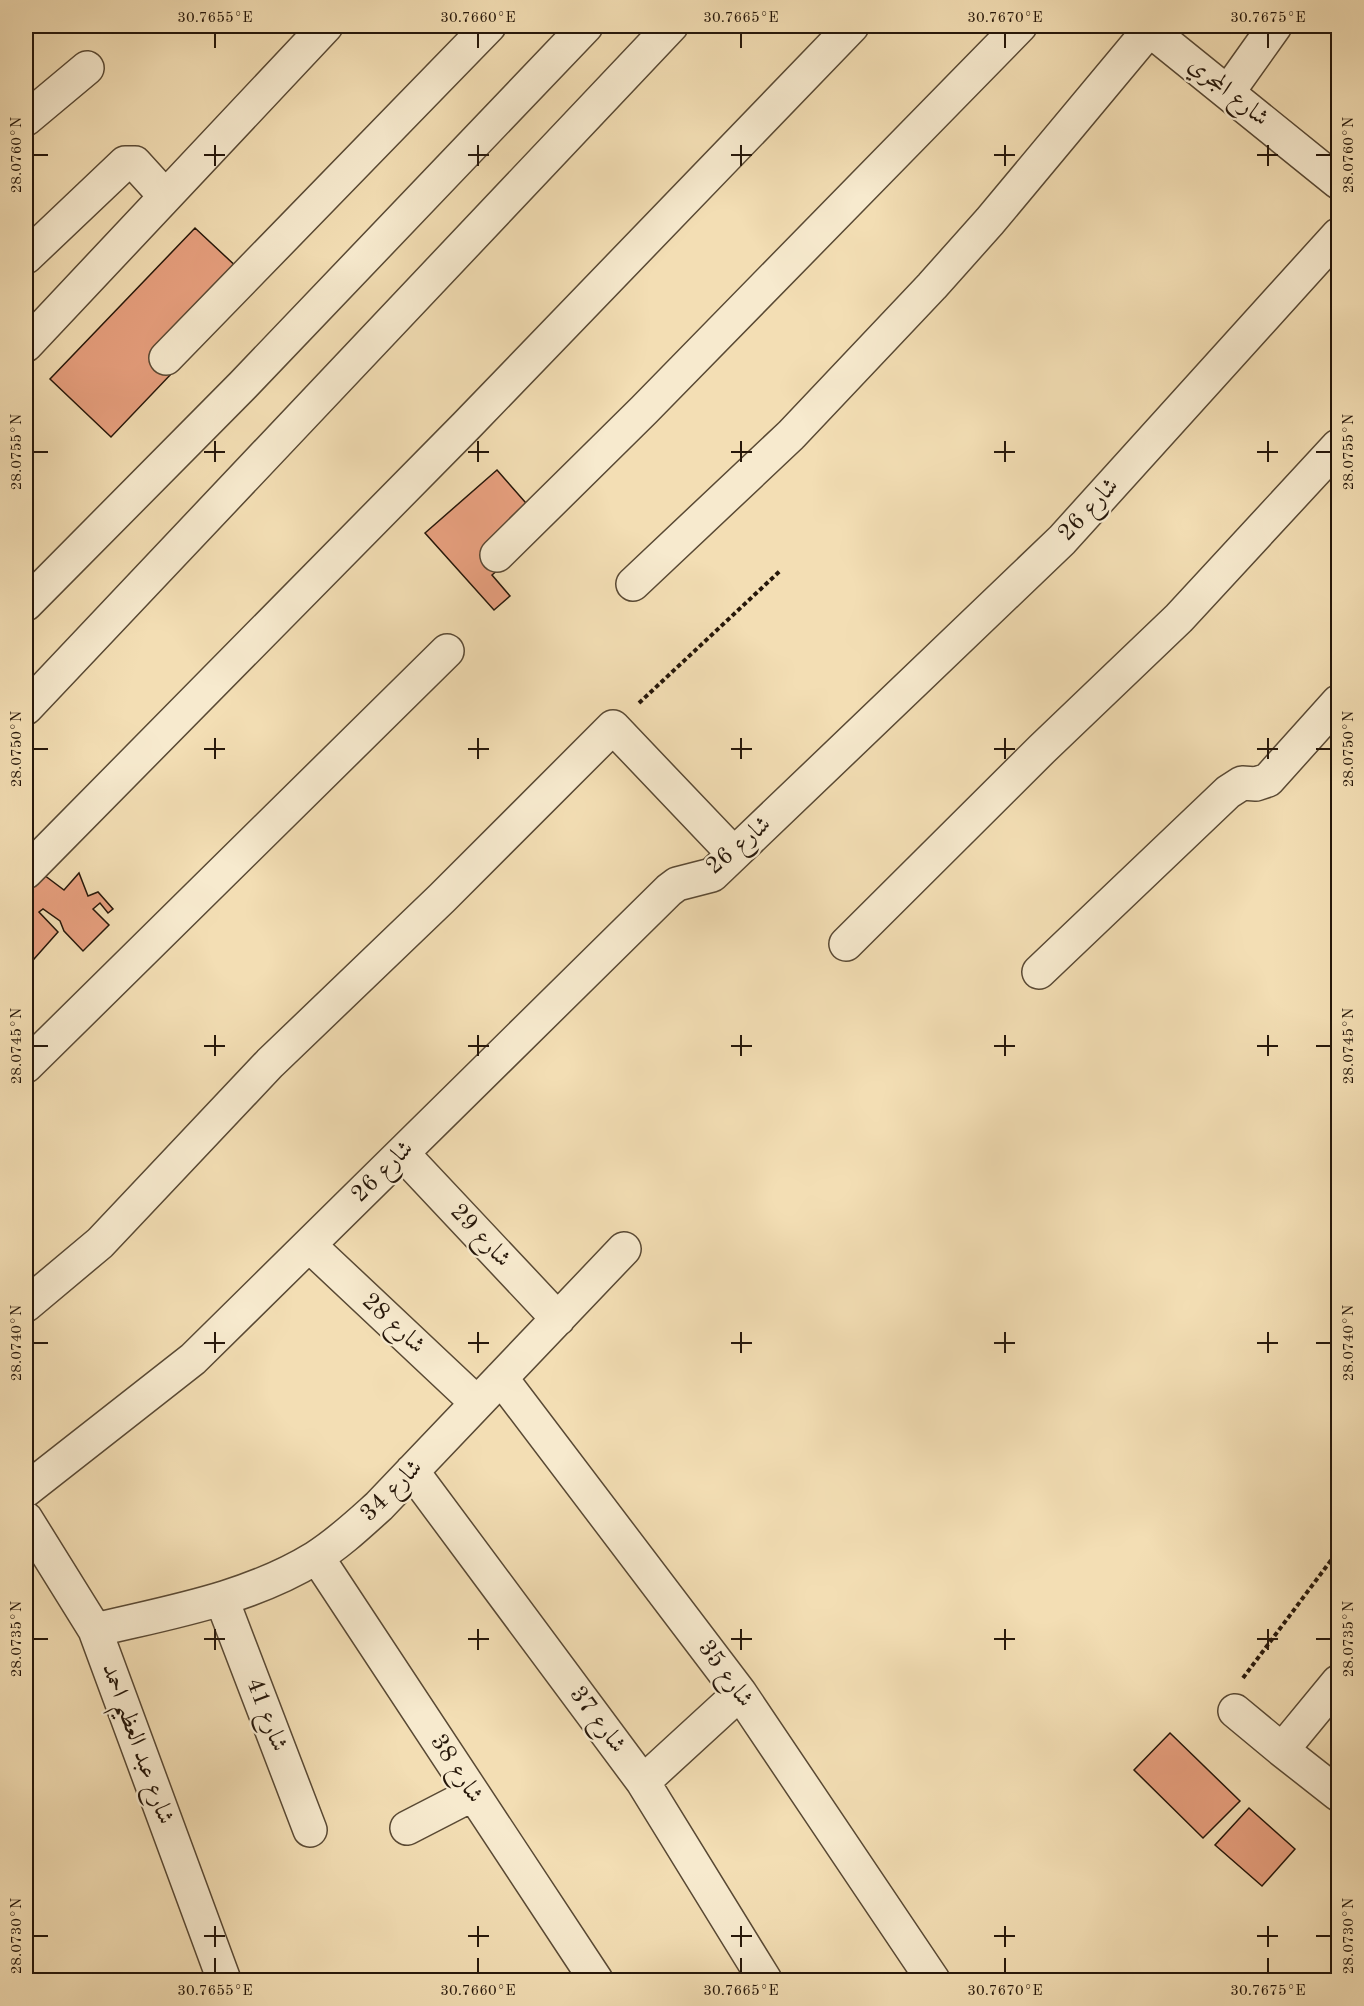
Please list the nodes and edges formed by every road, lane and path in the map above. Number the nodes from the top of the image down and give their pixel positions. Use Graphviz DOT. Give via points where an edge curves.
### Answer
graph roads {
  1 [pos="326,26"];
  2 [pos="489,26"];
  3 [pos="586,26"];
  4 [pos="671,26"];
  5 [pos="852,26"];
  6 [pos="1020,26"];
  7 [pos="1275,26"];
  8 [pos="1148,27"];
  9 [pos="87,68"];
  10 [pos="1228,92"];
  11 [pos="26,118"];
  12 [pos="1337,176"];
  13 [pos="165,196"];
  14 [pos="1338,235"];
  15 [pos="26,257"];
  16 [pos="26,345"];
  17 [pos="166,358"];
  18 [pos="1338,446"];
  19 [pos="497,555"];
  20 [pos="781,570"];
  21 [pos="633,584"];
  22 [pos="26,604"];
  23 [pos="447,651"];
  24 [pos="1338,702"];
  25 [pos="26,708"];
  26 [pos="613,727"];
  27 [pos="734,855"];
  28 [pos="26,872"];
  29 [pos="846,944"];
  30 [pos="1039,972"];
  31 [pos="26,1066"];
  32 [pos="402,1153"];
  33 [pos="309,1245"];
  34 [pos="624,1249"];
  35 [pos="26,1305"];
  36 [pos="558,1319"];
  37 [pos="501,1378"];
  38 [pos="477,1402"];
  39 [pos="412,1471"];
  40 [pos="26,1490"];
  41 [pos="26,1519"];
  42 [pos="1338,1551"];
  43 [pos="317,1557"];
  44 [pos="222,1600"];
  45 [pos="95,1630"];
  46 [pos="1338,1682"];
  47 [pos="740,1694"];
  48 [pos="1235,1711"];
  49 [pos="1282,1750"];
  50 [pos="643,1782"];
  51 [pos="473,1794"];
  52 [pos="1338,1794"];
  53 [pos="407,1828"];
  54 [pos="310,1830"];
  55 [pos="224,1980"];
  56 [pos="596,1980"];
  57 [pos="765,1980"];
  58 [pos="933,1980"];
  1 -- 13 [label="street"];
  2 -- 17 [label="street"];
  3 -- 22 [label="street" via="243,386"];
  4 -- 25 [label="street"];
  5 -- 28 [label="street" via="466,426"];
  6 -- 19 [label="street"];
  7 -- 10 [label="street"];
  8 -- 10 [label="street, شارع المجري"];
  8 -- 21 [label="street" via="933,286 791,435"];
  9 -- 11 [label="street"];
  10 -- 12 [label="street, شارع المجري"];
  13 -- 15 [label="street" via="135,163 125,163"];
  13 -- 16 [label="street"];
  14 -- 27 [label="street, شارع 26" via="1062,540"];
  18 -- 29 [label="street" via="1179,618"];
  20 -- 26 [label="path"];
  23 -- 31 [label="street"];
  24 -- 30 [label="street" via="1269,780 1242,783 1228,792"];
  26 -- 27 [label="street"];
  26 -- 35 [label="street" via="270,1063 100,1243"];
  27 -- 32 [label="street, شارع 26" via="712,875 677,884 669,890"];
  32 -- 33 [label="street, شارع 26"];
  32 -- 36 [label="street, شارع 29"];
  33 -- 38 [label="street, شارع 28"];
  33 -- 40 [label="street, شارع 26" via="193,1359"];
  34 -- 36 [label="street, شارع 34"];
  36 -- 37 [label="street, شارع 34"];
  37 -- 38 [label="street, شارع 34"];
  37 -- 47 [label="street, شارع 35"];
  38 -- 39 [label="street, شارع 34"];
  39 -- 43 [label="street, شارع 34" via="350,1533"];
  39 -- 50 [label="street, شارع 37"];
  41 -- 45 [label="street, شارع عبد العظيم احمد"];
  42 -- 48 [label="path" via="1233,1692"];
  43 -- 44 [label="street, شارع 34" via="276,1579"];
  43 -- 51 [label="street, شارع 38"];
  44 -- 45 [label="street, شارع 34"];
  44 -- 54 [label="street, شارع 41"];
  45 -- 55 [label="street, شارع عبد العظيم احمد"];
  46 -- 49 [label="street"];
  47 -- 50 [label="street"];
  47 -- 58 [label="street, شارع 35"];
  48 -- 49 [label="street"];
  49 -- 52 [label="street"];
  50 -- 57 [label="street, شارع 37"];
  51 -- 53 [label="street"];
  51 -- 56 [label="street, شارع 38"];
}
